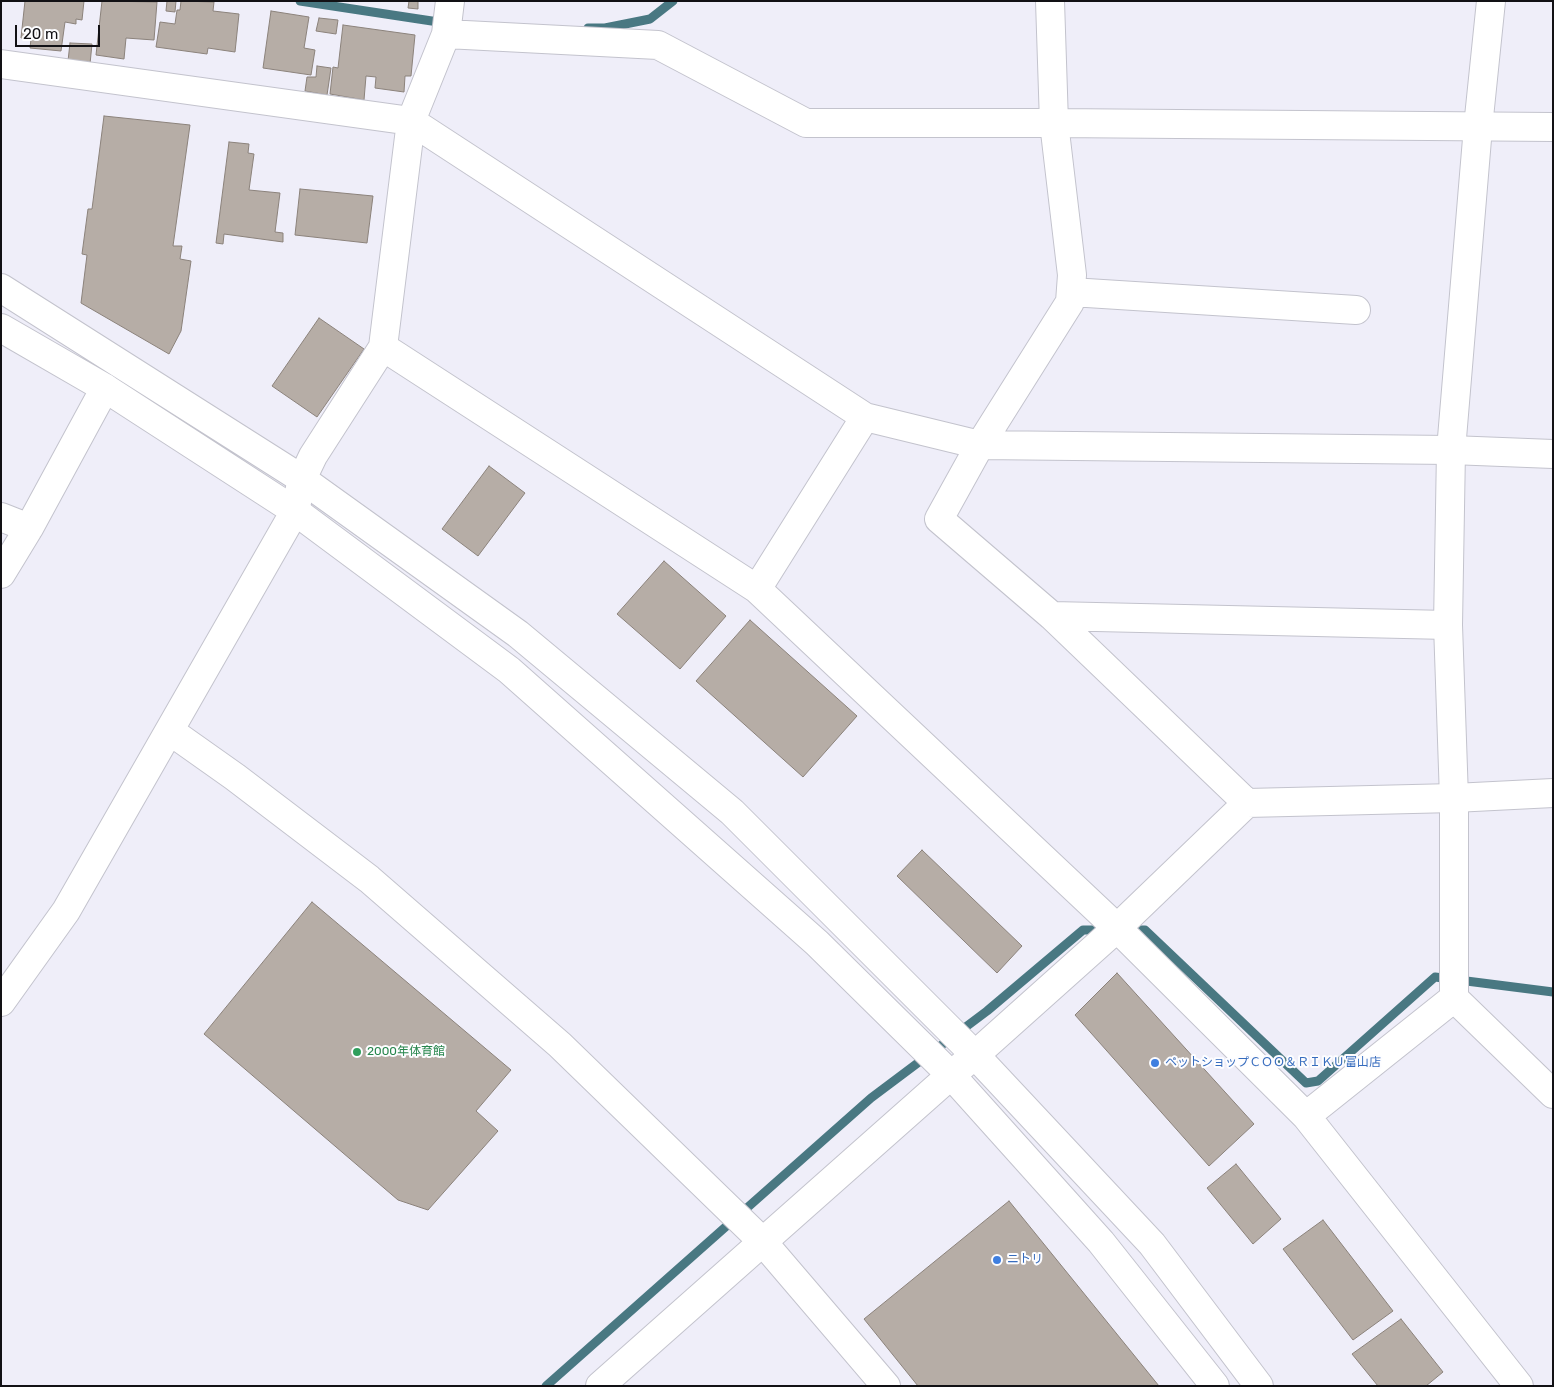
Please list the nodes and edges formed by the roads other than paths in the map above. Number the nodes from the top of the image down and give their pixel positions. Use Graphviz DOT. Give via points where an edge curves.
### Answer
graph roads {
  1 [pos="450,1"];
  2 [pos="1050,1"];
  3 [pos="1491,1"];
  4 [pos="446,34"];
  5 [pos="1,64"];
  6 [pos="411,121"];
  7 [pos="1054,123"];
  8 [pos="1478,127"];
  9 [pos="1553,127"];
  10 [pos="1,288"];
  11 [pos="1071,292"];
  12 [pos="1356,310"];
  13 [pos="1,328"];
  14 [pos="383,347"];
  15 [pos="104,388"];
  16 [pos="865,417"];
  17 [pos="980,445"];
  18 [pos="1451,450"];
  19 [pos="1553,454"];
  20 [pos="302,478"];
  21 [pos="295,510"];
  22 [pos="1,517"];
  23 [pos="29,528"];
  24 [pos="1,574"];
  25 [pos="757,589"];
  26 [pos="1052,616"];
  27 [pos="1448,625"];
  28 [pos="170,732"];
  29 [pos="1553,793"];
  30 [pos="1454,798"];
  31 [pos="1246,803"];
  32 [pos="1117,928"];
  33 [pos="1454,998"];
  34 [pos="1,1002"];
  35 [pos="975,1055"];
  36 [pos="951,1075"];
  37 [pos="1553,1094"];
  38 [pos="1306,1116"];
  39 [pos="762,1241"];
  40 [pos="600,1386"];
  41 [pos="886,1386"];
  42 [pos="1215,1386"];
  43 [pos="1258,1386"];
  44 [pos="1519,1386"];
  1 -- 4 [label="street"];
  2 -- 7 [label="street"];
  3 -- 8 [label="street"];
  4 -- 6 [label="street"];
  4 -- 7 [label="street" via="658,45 806,123"];
  5 -- 6 [label="street"];
  6 -- 14 [label="street"];
  6 -- 16 [label="street"];
  7 -- 8 [label="street"];
  7 -- 11 [label="street" via="1072,275"];
  8 -- 9 [label="street"];
  8 -- 18 [label="street"];
  10 -- 20 [label="street"];
  11 -- 12 [label="street"];
  11 -- 17 [label="street" via="1070,302"];
  13 -- 15 [label="street"];
  14 -- 20 [label="street"];
  14 -- 25 [label="street"];
  15 -- 21 [label="street"];
  15 -- 23 [label="street"];
  16 -- 17 [label="street"];
  16 -- 25 [label="street"];
  17 -- 18 [label="street"];
  17 -- 26 [label="street" via="939,519"];
  18 -- 19 [label="street"];
  18 -- 27 [label="street"];
  20 -- 21 [label="street"];
  20 -- 35 [label="street" via="518,634 732,812"];
  21 -- 28 [label="street"];
  21 -- 36 [label="street" via="509,670 817,943"];
  22 -- 23 [label="street"];
  23 -- 24 [label="street"];
  25 -- 32 [label="street"];
  26 -- 27 [label="street"];
  26 -- 31 [label="street"];
  27 -- 30 [label="street"];
  28 -- 34 [label="street" via="66,911"];
  28 -- 39 [label="street" via="369,879 560,1045"];
  29 -- 30 [label="street"];
  30 -- 31 [label="street"];
  30 -- 33 [label="street"];
  31 -- 32 [label="street"];
  32 -- 35 [label="street"];
  32 -- 38 [label="street"];
  33 -- 37 [label="street"];
  33 -- 38 [label="street"];
  35 -- 36 [label="street"];
  35 -- 43 [label="street" via="1152,1244"];
  36 -- 39 [label="street"];
  36 -- 42 [label="street" via="1101,1242"];
  38 -- 44 [label="street"];
  39 -- 40 [label="street"];
  39 -- 41 [label="street"];
}
